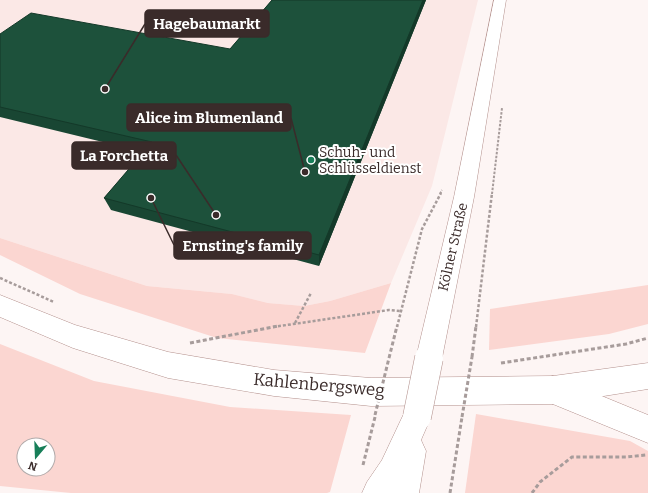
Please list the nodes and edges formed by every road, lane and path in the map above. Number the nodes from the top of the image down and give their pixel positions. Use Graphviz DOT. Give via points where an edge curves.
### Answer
graph roads {
  1 [pos="500,0"];
  2 [pos="503,103"];
  3 [pos="445,184"];
  4 [pos="0,278"];
  5 [pos="311,293"];
  6 [pos="58,304"];
  7 [pos="0,306"];
  8 [pos="401,311"];
  9 [pos="295,323"];
  10 [pos="648,338"];
  11 [pos="199,346"];
  12 [pos="468,364"];
  13 [pos="476,364"];
  14 [pos="499,364"];
  15 [pos="384,366"];
  16 [pos="392,366"];
  17 [pos="648,376"];
  18 [pos="553,390"];
  19 [pos="417,416"];
  20 [pos="648,429"];
  21 [pos="648,455"];
  22 [pos="369,483"];
  23 [pos="404,493"];
  24 [pos="450,493"];
  25 [pos="532,493"];
  1 -- 19 [label="main road, Kölner Straße, bridge" via="464,197"];
  2 -- 24 [label="path, bridge" via="472,357"];
  3 -- 8 [label="path" via="422,229"];
  4 -- 6 [label="path"];
  5 -- 9 [label="path"];
  7 -- 18 [label="main road, Kahlenbergsweg" via="73,336 168,365 274,383 371,392"];
  8 -- 9 [label="path" via="389,310"];
  8 -- 22 [label="path, bridge" via="375,415"];
  9 -- 11 [label="path" via="183,344"];
  10 -- 14 [label="path" via="626,344"];
  12 -- 13 [label="path"];
  15 -- 16 [label="path"];
  17 -- 18 [label="main road, Kahlenbergsweg"];
  18 -- 20 [label="main road"];
  19 -- 22 [label="main road" via="393,471"];
  19 -- 23 [label="main road, Kölner Straße"];
  21 -- 25 [label="path" via="572,457 540,482"];
}
